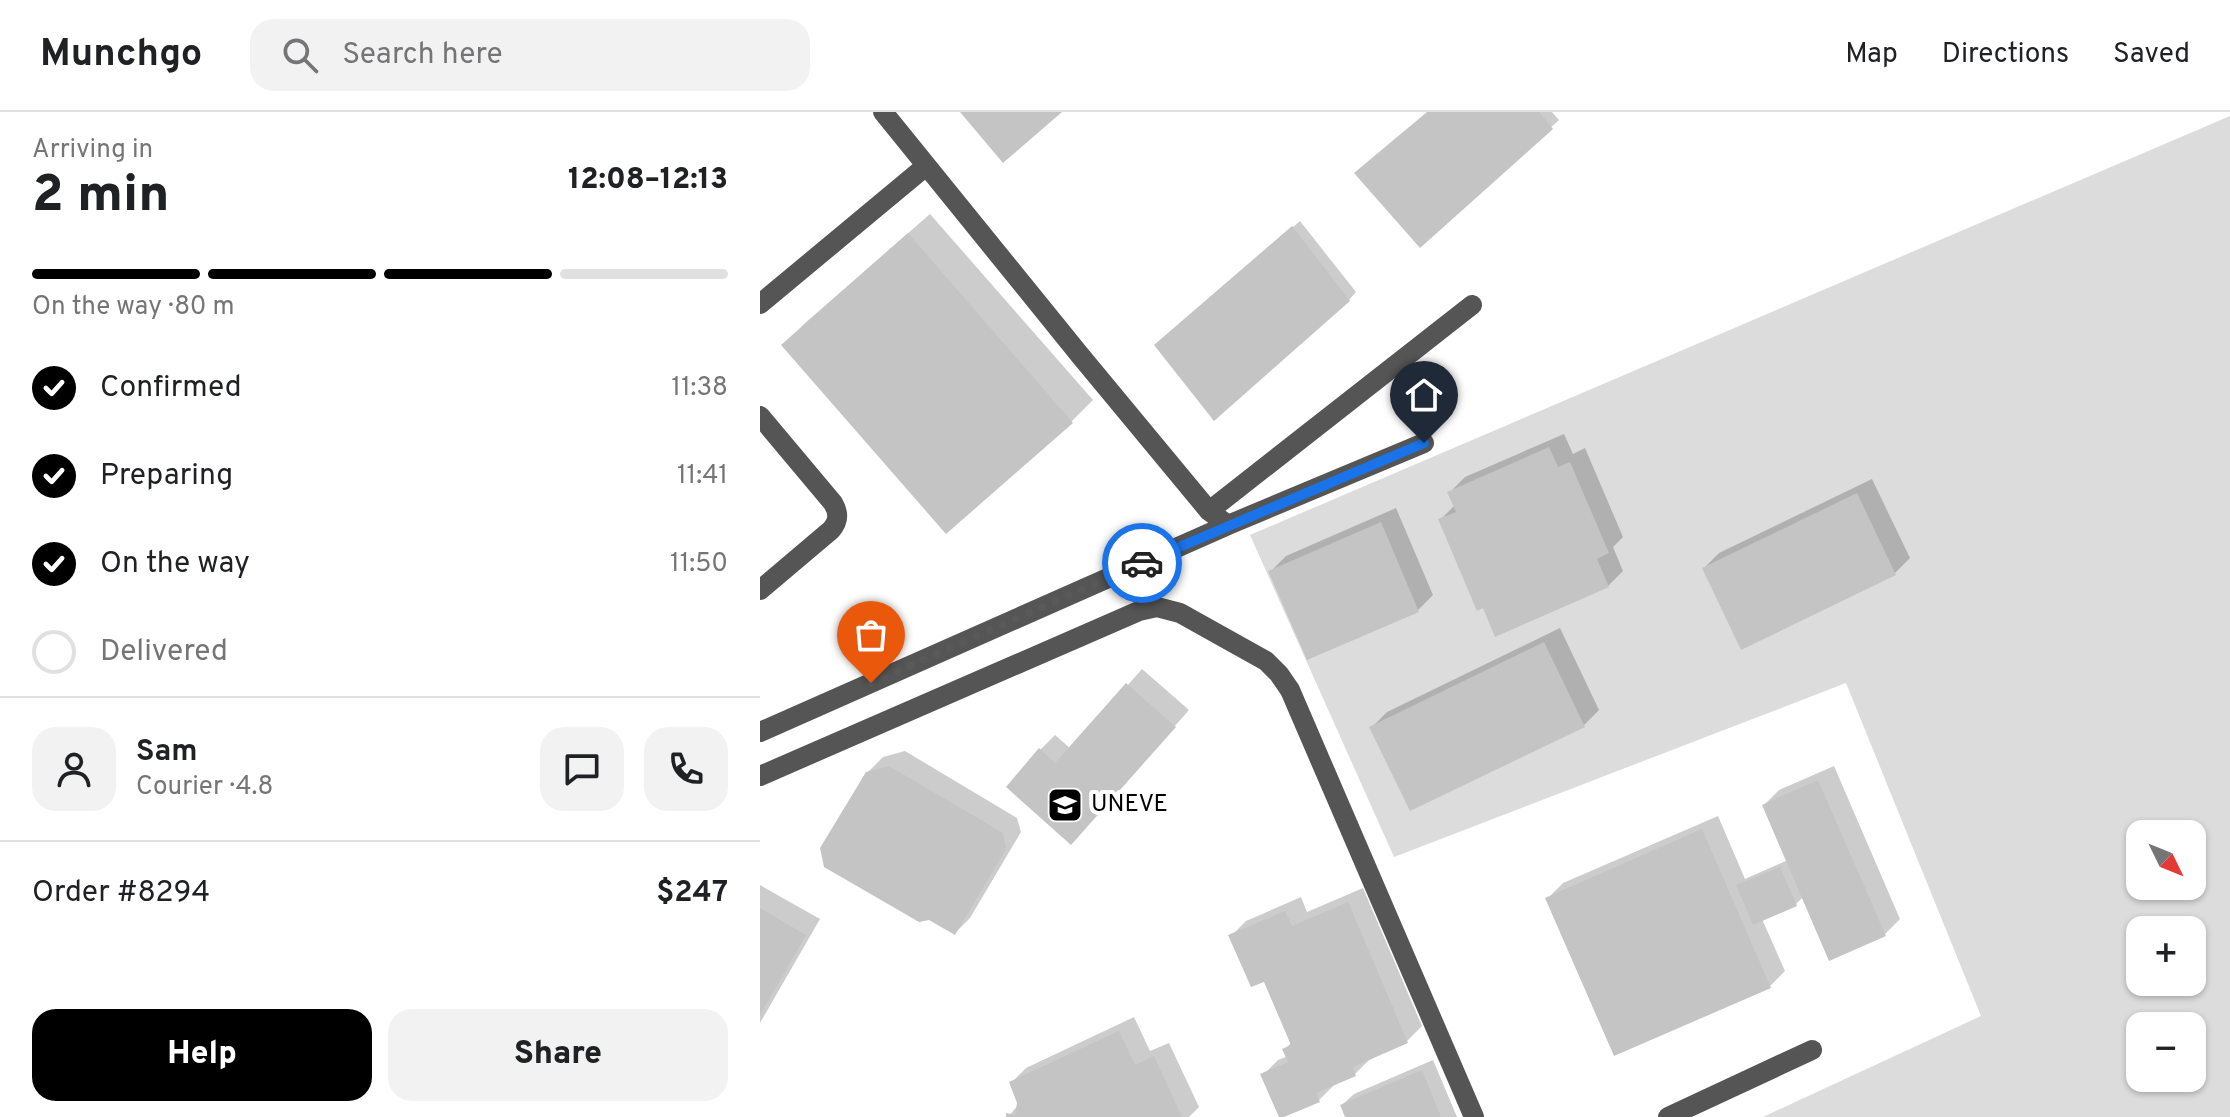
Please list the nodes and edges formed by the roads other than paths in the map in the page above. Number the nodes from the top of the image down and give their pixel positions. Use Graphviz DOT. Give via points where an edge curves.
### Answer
graph roads {
  1 [pos="883,112"];
  2 [pos="926,166"];
  3 [pos="760,304"];
  4 [pos="1472,305"];
  5 [pos="760,416"];
  6 [pos="1424,443"];
  7 [pos="1209,511"];
  8 [pos="1228,525"];
  9 [pos="760,590"];
  10 [pos="760,732"];
  11 [pos="760,776"];
  12 [pos="1812,1050"];
  13 [pos="1474,1117"];
  14 [pos="1668,1117"];
  1 -- 2 [label="lane"];
  2 -- 3 [label="lane"];
  2 -- 7 [label="lane"];
  4 -- 7 [label="lane"];
  5 -- 9 [label="lane" via="833,503 838,517 831,530"];
  6 -- 8 [label="lane"];
  7 -- 8 [label="lane"];
  8 -- 10 [label="lane"];
  11 -- 13 [label="lane" via="1139,611 1157,607 1180,613 1266,661 1290,690"];
  12 -- 14 [label="lane"];
}
